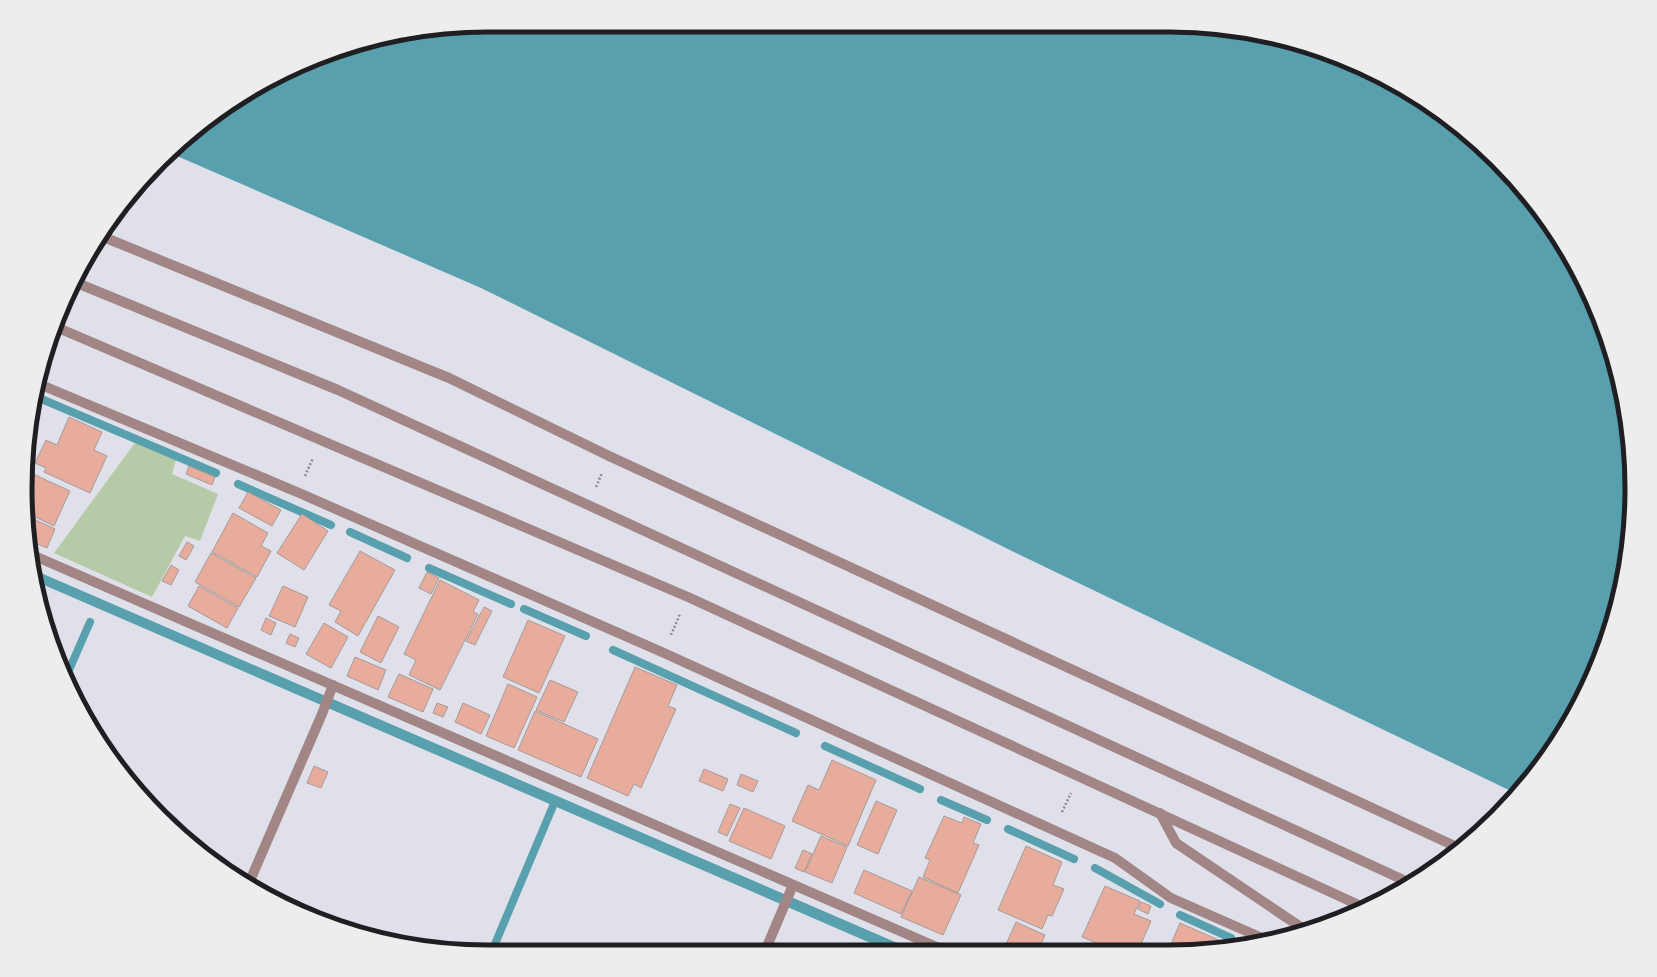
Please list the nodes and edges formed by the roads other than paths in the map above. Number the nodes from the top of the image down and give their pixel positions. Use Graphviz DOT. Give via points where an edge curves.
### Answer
graph roads {
  1 [pos="107,238"];
  2 [pos="81,284"];
  3 [pos="61,329"];
  4 [pos="44,386"];
  5 [pos="38,557"];
  6 [pos="331,689"];
  7 [pos="1160,812"];
  8 [pos="1453,845"];
  9 [pos="251,878"];
  10 [pos="1403,880"];
  11 [pos="792,888"];
  12 [pos="1357,904"];
  13 [pos="1299,926"];
  14 [pos="1258,936"];
  15 [pos="768,945"];
  16 [pos="931,945"];
  1 -- 8 [label="street" via="449,378 609,456"];
  2 -- 10 [label="street" via="338,390"];
  3 -- 7 [label="street" via="688,597"];
  4 -- 14 [label="street" via="297,492 664,653 1115,858 1171,898"];
  5 -- 6 [label="street"];
  6 -- 9 [label="street"];
  6 -- 11 [label="street"];
  7 -- 12 [label="street"];
  7 -- 13 [label="street" via="1176,843"];
  11 -- 15 [label="street"];
  11 -- 16 [label="street"];
}
